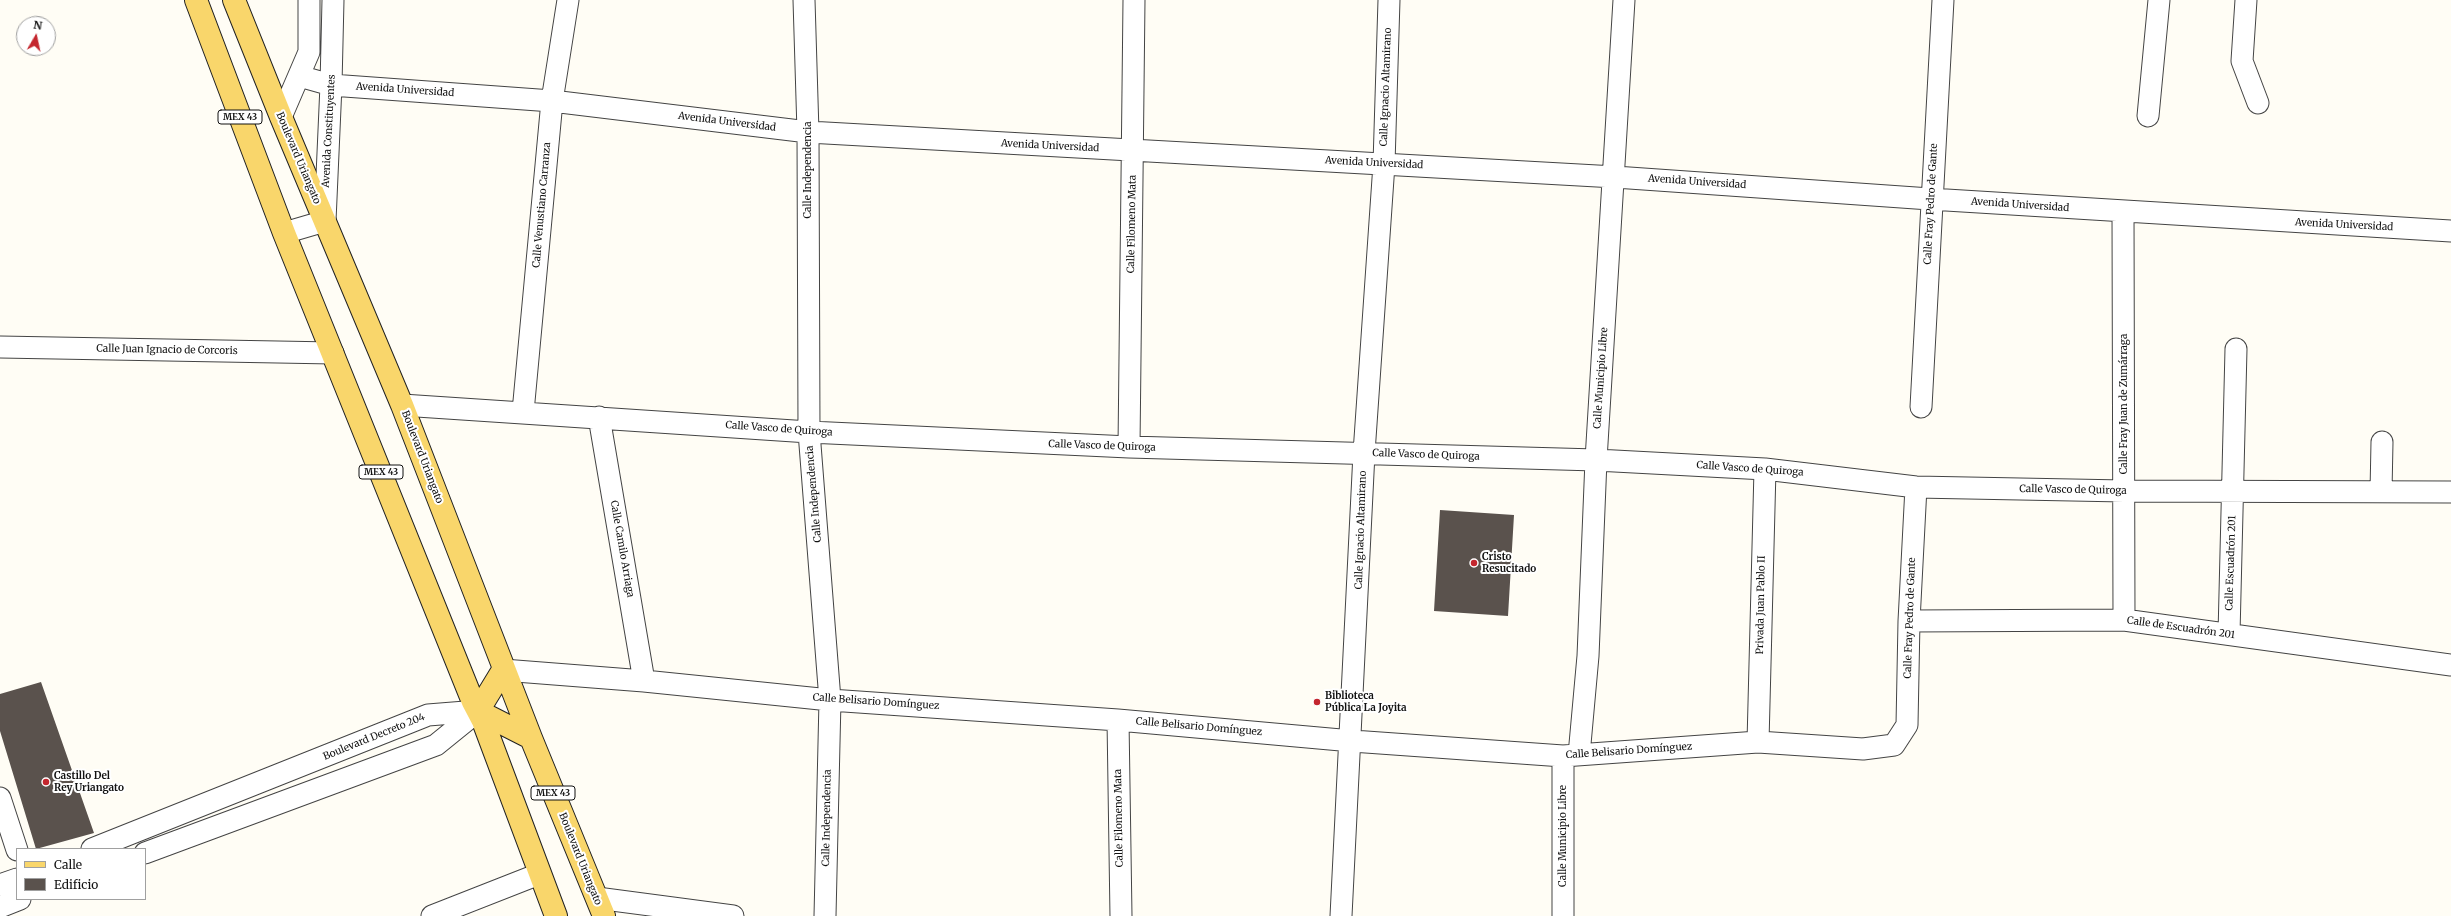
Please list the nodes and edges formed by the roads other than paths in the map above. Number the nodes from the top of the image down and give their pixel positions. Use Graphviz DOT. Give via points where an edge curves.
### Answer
graph roads {
  1 [pos="196,0"];
  2 [pos="234,0"];
  3 [pos="309,0"];
  4 [pos="333,0"];
  5 [pos="568,0"];
  6 [pos="804,0"];
  7 [pos="1134,0"];
  8 [pos="1389,0"];
  9 [pos="1624,0"];
  10 [pos="1943,0"];
  11 [pos="2159,0"];
  12 [pos="2246,0"];
  13 [pos="299,76"];
  14 [pos="331,85"];
  15 [pos="552,101"];
  16 [pos="2258,103"];
  17 [pos="2148,116"];
  18 [pos="281,117"];
  19 [pos="808,132"];
  20 [pos="1134,150"];
  21 [pos="1384,164"];
  22 [pos="1615,176"];
  23 [pos="1930,200"];
  24 [pos="2123,212"];
  25 [pos="325,221"];
  26 [pos="2451,231"];
  27 [pos="284,233"];
  28 [pos="0,347"];
  29 [pos="2236,349"];
  30 [pos="333,353"];
  31 [pos="402,405"];
  32 [pos="1921,407"];
  33 [pos="523,412"];
  34 [pos="599,417"];
  35 [pos="809,432"];
  36 [pos="2382,442"];
  37 [pos="1129,447"];
  38 [pos="1364,453"];
  39 [pos="1596,460"];
  40 [pos="1765,469"];
  41 [pos="1916,487"];
  42 [pos="2124,491"];
  43 [pos="2233,491"];
  44 [pos="2381,492"];
  45 [pos="2451,492"];
  46 [pos="2124,620"];
  47 [pos="1909,621"];
  48 [pos="2229,634"];
  49 [pos="2451,665"];
  50 [pos="503,670"];
  51 [pos="644,681"];
  52 [pos="830,700"];
  53 [pos="478,711"];
  54 [pos="1118,720"];
  55 [pos="531,738"];
  56 [pos="1352,741"];
  57 [pos="1758,742"];
  58 [pos="1894,745"];
  59 [pos="1571,756"];
  60 [pos="0,798"];
  61 [pos="16,848"];
  62 [pos="95,848"];
  63 [pos="146,853"];
  64 [pos="540,874"];
  65 [pos="16,879"];
  66 [pos="0,885"];
  67 [pos="18,900"];
  68 [pos="0,907"];
  69 [pos="600,907"];
  70 [pos="432,916"];
  71 [pos="556,916"];
  72 [pos="733,916"];
  73 [pos="825,916"];
  74 [pos="1121,916"];
  75 [pos="1341,916"];
  76 [pos="1563,916"];
  1 -- 27 [label="main road, MEX 43"];
  2 -- 18 [label="main road, Boulevard Uriangato / MEX 43"];
  3 -- 13 [label="street" via="309,52"];
  4 -- 14 [label="street, Avenida Constituyentes"];
  5 -- 15 [label="street, Calle Venustiano Carranza"];
  6 -- 19 [label="street, Calle Independencia"];
  7 -- 20 [label="street, Calle Filomeno Mata"];
  8 -- 21 [label="street, Calle Ignacio Altamirano"];
  9 -- 22 [label="street, Calle Municipio Libre"];
  10 -- 23 [label="street, Calle Fray Pedro de Gante"];
  11 -- 17 [label="street"];
  12 -- 16 [label="street" via="2242,61"];
  13 -- 14 [label="street, Avenida Universidad"];
  13 -- 18 [label="street"];
  14 -- 15 [label="street, Avenida Universidad"];
  14 -- 25 [label="street, Avenida Constituyentes"];
  15 -- 19 [label="street, Avenida Universidad"];
  15 -- 33 [label="street, Calle Venustiano Carranza"];
  18 -- 25 [label="main road, Boulevard Uriangato / MEX 43"];
  19 -- 20 [label="street, Avenida Universidad"];
  19 -- 35 [label="street, Calle Independencia"];
  20 -- 21 [label="street, Avenida Universidad"];
  20 -- 37 [label="street, Calle Filomeno Mata"];
  21 -- 22 [label="street, Avenida Universidad"];
  21 -- 38 [label="street, Calle Ignacio Altamirano"];
  22 -- 23 [label="street, Avenida Universidad"];
  22 -- 39 [label="street, Calle Municipio Libre"];
  23 -- 24 [label="street, Avenida Universidad"];
  23 -- 32 [label="street, Calle Fray Pedro de Gante"];
  24 -- 26 [label="street, Avenida Universidad"];
  24 -- 42 [label="street, Calle Fray Juan de Zumárraga"];
  25 -- 27 [label="street"];
  25 -- 31 [label="main road, Boulevard Uriangato / MEX 43"];
  27 -- 30 [label="main road, MEX 43"];
  28 -- 30 [label="street, Calle Juan Ignacio de Corcoris"];
  29 -- 43 [label="street, Calle Escuadrón 201"];
  30 -- 53 [label="main road, MEX 43"];
  31 -- 33 [label="street, Calle Vasco de Quiroga"];
  31 -- 50 [label="main road, Boulevard Uriangato / MEX 43"];
  33 -- 34 [label="street, Calle Vasco de Quiroga"];
  34 -- 35 [label="street, Calle Vasco de Quiroga"];
  34 -- 51 [label="street, Calle Camilo Arriaga"];
  35 -- 37 [label="street, Calle Vasco de Quiroga"];
  35 -- 52 [label="street, Calle Independencia"];
  36 -- 44 [label="street"];
  37 -- 38 [label="street, Calle Vasco de Quiroga"];
  38 -- 39 [label="street, Calle Vasco de Quiroga"];
  38 -- 56 [label="street, Calle Ignacio Altamirano"];
  39 -- 40 [label="street, Calle Vasco de Quiroga"];
  39 -- 59 [label="street, Calle Municipio Libre" via="1588,656"];
  40 -- 41 [label="street, Calle Vasco de Quiroga"];
  40 -- 57 [label="street, Privada Juan Pablo II"];
  41 -- 42 [label="street, Calle Vasco de Quiroga"];
  41 -- 47 [label="street, Calle Fray Pedro de Gante"];
  42 -- 43 [label="street, Calle Vasco de Quiroga"];
  42 -- 46 [label="street, Calle Fray Juan de Zumárraga"];
  43 -- 44 [label="street, Calle Vasco de Quiroga"];
  43 -- 48 [label="street, Calle Escuadrón 201"];
  44 -- 45 [label="street, Calle Vasco de Quiroga"];
  46 -- 47 [label="street, Calle de Escuadrón 201"];
  46 -- 48 [label="street, Calle de Escuadrón 201"];
  47 -- 58 [label="street, Calle Fray Pedro de Gante" via="1907,725"];
  48 -- 49 [label="street, Calle de Escuadrón 201"];
  50 -- 51 [label="street, Calle Belisario Domínguez"];
  50 -- 53 [label="main road"];
  50 -- 55 [label="main road, Boulevard Uriangato / MEX 43"];
  51 -- 52 [label="street, Calle Belisario Domínguez"];
  52 -- 54 [label="street, Calle Belisario Domínguez"];
  52 -- 73 [label="street, Calle Independencia"];
  53 -- 55 [label="main road"];
  53 -- 62 [label="street, Boulevard Decreto 204" via="428,715"];
  53 -- 63 [label="street" via="436,745"];
  53 -- 64 [label="main road, MEX 43"];
  54 -- 56 [label="street, Calle Belisario Domínguez"];
  54 -- 74 [label="street, Calle Filomeno Mata"];
  55 -- 69 [label="main road, Boulevard Uriangato / MEX 43"];
  56 -- 59 [label="street, Calle Belisario Domínguez"];
  56 -- 75 [label="street, Calle Ignacio Altamirano"];
  57 -- 58 [label="street, Calle Belisario Domínguez" via="1864,749"];
  57 -- 59 [label="street, Calle Belisario Domínguez"];
  59 -- 76 [label="street, Calle Municipio Libre"];
  60 -- 61 [label="street"];
  64 -- 70 [label="street"];
  64 -- 71 [label="main road, MEX 43"];
  65 -- 66 [label="street"];
  67 -- 68 [label="street"];
  69 -- 72 [label="street"];
}
